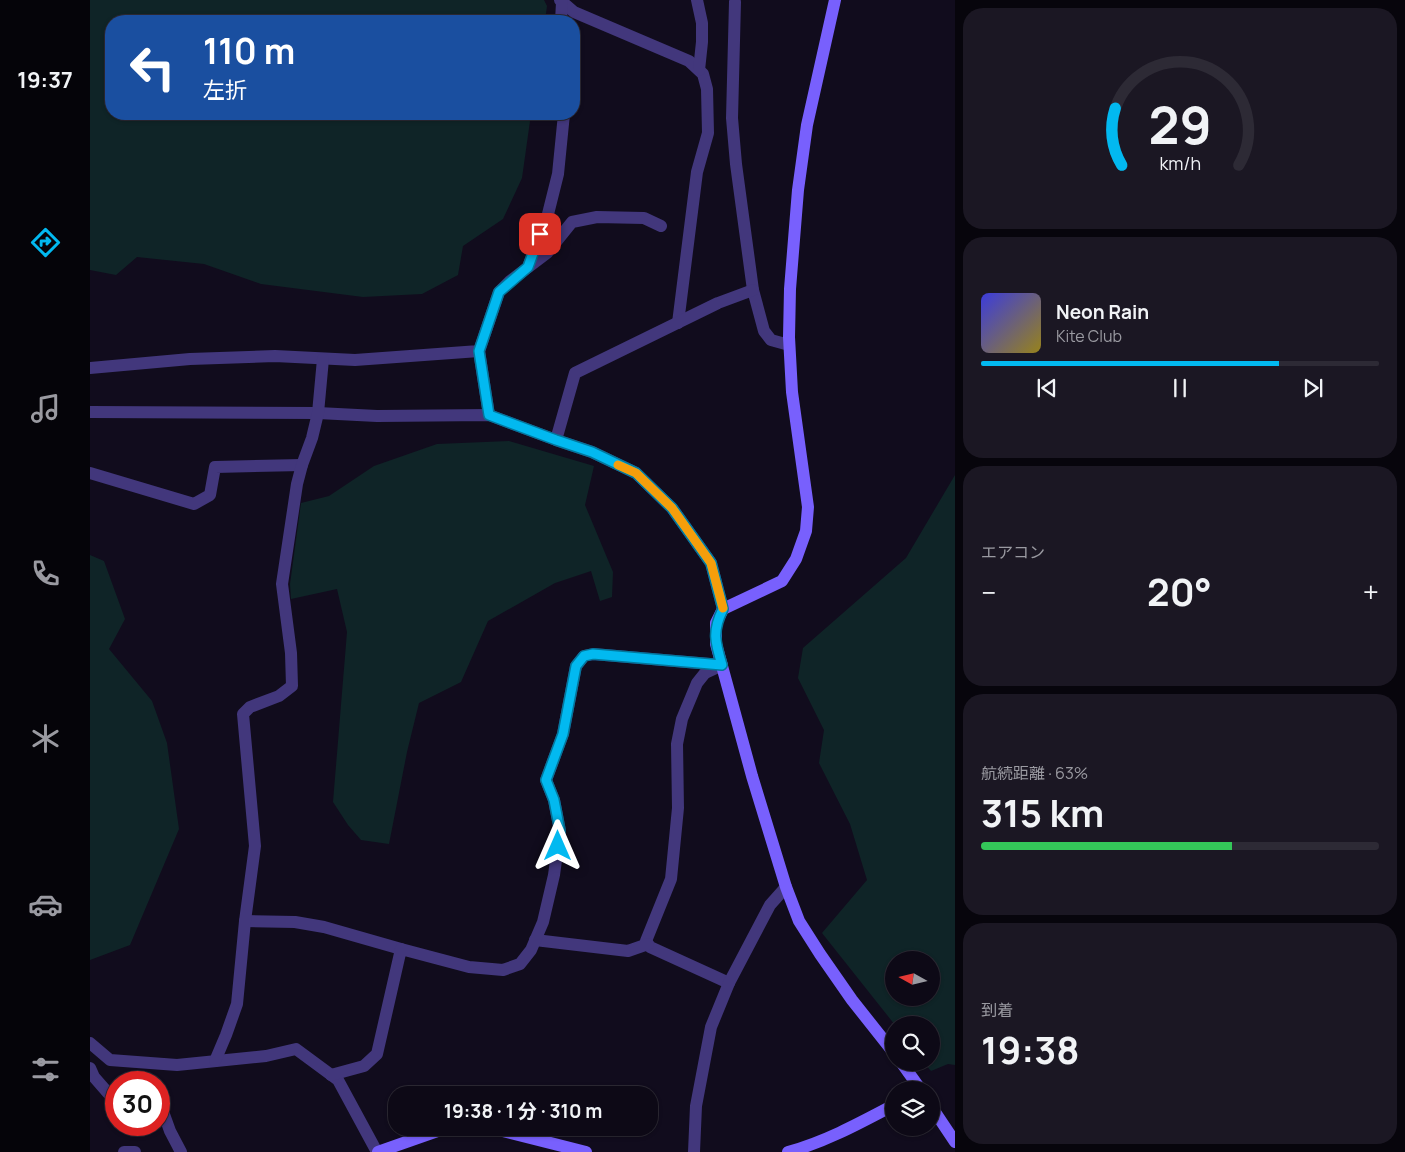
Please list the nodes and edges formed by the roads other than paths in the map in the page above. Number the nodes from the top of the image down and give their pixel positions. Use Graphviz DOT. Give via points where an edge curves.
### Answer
graph roads {
  1 [pos="697,0"];
  2 [pos="835,0"];
  3 [pos="561,1"];
  4 [pos="735,2"];
  5 [pos="561,15"];
  6 [pos="699,70"];
  7 [pos="563,120"];
  8 [pos="661,226"];
  9 [pos="528,267"];
  10 [pos="753,290"];
  11 [pos="678,323"];
  12 [pos="789,345"];
  13 [pos="479,351"];
  14 [pos="323,359"];
  15 [pos="90,368"];
  16 [pos="90,412"];
  17 [pos="318,413"];
  18 [pos="489,415"];
  19 [pos="556,440"];
  20 [pos="302,465"];
  21 [pos="90,473"];
  22 [pos="723,609"];
  23 [pos="722,665"];
  24 [pos="786,887"];
  25 [pos="245,921"];
  26 [pos="535,940"];
  27 [pos="648,944"];
  28 [pos="401,949"];
  29 [pos="729,983"];
  30 [pos="885,1042"];
  31 [pos="90,1043"];
  32 [pos="215,1061"];
  33 [pos="90,1068"];
  34 [pos="331,1075"];
  35 [pos="105,1090"];
  36 [pos="885,1110"];
  37 [pos="940,1120"];
  38 [pos="170,1131"];
  39 [pos="423,1136"];
  40 [pos="523,1136"];
  41 [pos="955,1142"];
  42 [pos="124,1152"];
  43 [pos="135,1152"];
  44 [pos="181,1152"];
  45 [pos="378,1152"];
  46 [pos="586,1152"];
  47 [pos="694,1152"];
  48 [pos="788,1152"];
  1 -- 6 [label="street" via="702,23"];
  2 -- 12 [label="street" via="807,125 798,190"];
  3 -- 5 [label="street"];
  3 -- 6 [label="street" via="574,12 689,61"];
  4 -- 10 [label="street" via="732,118"];
  6 -- 11 [label="street" via="707,89 708,133 697,172"];
  7 -- 9 [label="street" via="558,174 547,218"];
  8 -- 9 [label="street" via="644,218 598,217 572,222 547,253"];
  9 -- 13 [label="street" via="499,292"];
  10 -- 11 [label="street"];
  10 -- 12 [label="street" via="764,331 771,340"];
  11 -- 19 [label="street" via="575,372"];
  12 -- 22 [label="street" via="808,507 806,531 796,559 782,581"];
  13 -- 14 [label="street" via="355,360"];
  13 -- 18 [label="street"];
  14 -- 15 [label="street" via="275,356 190,358"];
  14 -- 17 [label="street"];
  16 -- 17 [label="street"];
  17 -- 18 [label="street"];
  17 -- 20 [label="street"];
  18 -- 19 [label="street"];
  19 -- 22 [label="street" via="592,452 636,473 672,508 711,563"];
  20 -- 21 [label="street" via="215,467 210,495 194,504"];
  20 -- 25 [label="street" via="282,584 292,686 279,696 250,707 243,714 255,846"];
  22 -- 23 [label="street" via="716,623 716,644"];
  23 -- 24 [label="street"];
  23 -- 26 [label="street" via="593,654 584,656 576,666 563,734 546,780 560,831 554,876"];
  23 -- 27 [label="street" via="705,673 697,683 682,719 677,744 678,808 671,879 646,941"];
  24 -- 29 [label="street" via="770,905"];
  24 -- 30 [label="street" via="799,921 820,954"];
  25 -- 28 [label="street" via="295,922 324,927"];
  25 -- 32 [label="street" via="237,1004"];
  26 -- 27 [label="street" via="628,951"];
  26 -- 28 [label="street" via="520,964 503,970 469,967"];
  27 -- 29 [label="street"];
  28 -- 34 [label="street" via="377,1054 364,1066"];
  29 -- 47 [label="street" via="710,1037 696,1106"];
  31 -- 32 [label="street" via="110,1060 177,1065"];
  32 -- 34 [label="street" via="266,1056 296,1049"];
  33 -- 35 [label="street"];
  34 -- 45 [label="street" via="338,1080"];
  36 -- 48 [label="street"];
  37 -- 41 [label="street"];
  38 -- 44 [label="street"];
  39 -- 45 [label="street"];
  40 -- 46 [label="street"];
  42 -- 43 [label="street"];
}
